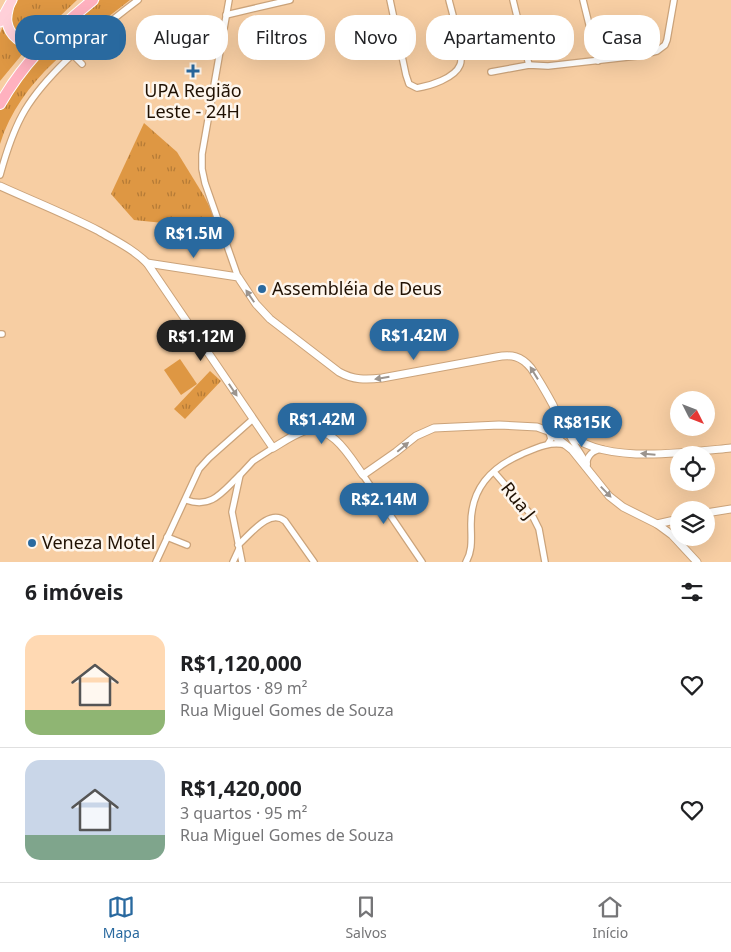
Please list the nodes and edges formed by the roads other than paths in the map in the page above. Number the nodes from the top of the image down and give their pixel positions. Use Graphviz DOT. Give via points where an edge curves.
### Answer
graph roads {
  1 [pos="93,0"];
  2 [pos="138,0"];
  3 [pos="229,0"];
  4 [pos="290,0"];
  5 [pos="390,0"];
  6 [pos="449,0"];
  7 [pos="513,0"];
  8 [pos="583,0"];
  9 [pos="674,0"];
  10 [pos="11,3"];
  11 [pos="0,12"];
  12 [pos="75,15"];
  13 [pos="120,15"];
  14 [pos="226,15"];
  15 [pos="0,22"];
  16 [pos="15,36"];
  17 [pos="31,60"];
  18 [pos="67,60"];
  19 [pos="78,60"];
  20 [pos="218,60"];
  21 [pos="598,61"];
  22 [pos="82,64"];
  23 [pos="529,65"];
  24 [pos="491,72"];
  25 [pos="0,104"];
  26 [pos="0,175"];
  27 [pos="0,186"];
  28 [pos="147,263"];
  29 [pos="238,277"];
  30 [pos="253,419"];
  31 [pos="564,427"];
  32 [pos="551,433"];
  33 [pos="548,444"];
  34 [pos="565,444"];
  35 [pos="575,445"];
  36 [pos="273,448"];
  37 [pos="731,448"];
  38 [pos="599,449"];
  39 [pos="588,465"];
  40 [pos="494,472"];
  41 [pos="240,475"];
  42 [pos="363,475"];
  43 [pos="592,476"];
  44 [pos="186,500"];
  45 [pos="731,510"];
  46 [pos="715,513"];
  47 [pos="670,521"];
  48 [pos="657,524"];
  49 [pos="670,533"];
  50 [pos="167,537"];
  51 [pos="188,544"];
  52 [pos="684,546"];
  53 [pos="239,547"];
  54 [pos="242,560"];
  55 [pos="156,562"];
  56 [pos="233,562"];
  57 [pos="314,562"];
  58 [pos="422,562"];
  59 [pos="466,562"];
  60 [pos="545,562"];
  61 [pos="697,562"];
  1 -- 12 [label="highway"];
  2 -- 13 [label="street"];
  3 -- 14 [label="street"];
  4 -- 14 [label="street"];
  5 -- 6 [label="street" via="406,75 410,84 418,88 454,73 460,65 462,54"];
  7 -- 23 [label="street"];
  8 -- 21 [label="street"];
  9 -- 21 [label="street" via="667,40 662,48 637,56"];
  10 -- 11 [label="main road"];
  10 -- 15 [label="main road"];
  10 -- 16 [label="main road" via="7,19 9,29"];
  17 -- 25 [label="highway"];
  18 -- 26 [label="street" via="26,110 14,133"];
  19 -- 22 [label="street"];
  20 -- 29 [label="street" via="202,169 204,183"];
  21 -- 23 [label="street"];
  23 -- 24 [label="street"];
  27 -- 28 [label="street" via="127,246"];
  28 -- 29 [label="street"];
  28 -- 30 [label="street, one-way"];
  31 -- 29 [label="street, one-way" via="532,368 515,356 370,380 344,375 270,319"];
  30 -- 36 [label="street"];
  30 -- 44 [label="street" via="199,470"];
  31 -- 32 [label="street"];
  31 -- 35 [label="street"];
  31 -- 38 [label="street" via="582,443"];
  32 -- 33 [label="street"];
  32 -- 34 [label="street"];
  32 -- 35 [label="street"];
  42 -- 32 [label="street, one-way" via="416,436 434,428 499,425 537,427"];
  33 -- 34 [label="street"];
  33 -- 40 [label="street" via="518,456"];
  34 -- 43 [label="street"];
  35 -- 38 [label="street"];
  35 -- 39 [label="street"];
  36 -- 41 [label="street" via="253,461"];
  36 -- 42 [label="street" via="305,431 323,432 339,443"];
  37 -- 38 [label="street, one-way" via="660,455"];
  38 -- 39 [label="street" via="590,455"];
  39 -- 43 [label="street"];
  40 -- 59 [label="street" via="480,486 475,497 471,513 471,547"];
  40 -- 60 [label="street, Rua J" via="534,517"];
  41 -- 44 [label="street" via="209,502 199,504"];
  41 -- 53 [label="street" via="232,512"];
  42 -- 58 [label="street"];
  43 -- 48 [label="street, one-way" via="615,501"];
  44 -- 50 [label="street"];
  45 -- 46 [label="street"];
  47 -- 48 [label="street"];
  48 -- 49 [label="street"];
  50 -- 51 [label="street"];
  50 -- 55 [label="street"];
  52 -- 61 [label="street"];
  53 -- 54 [label="street"];
  53 -- 56 [label="street"];
  53 -- 57 [label="street" via="264,522 278,517 285,521"];
}
